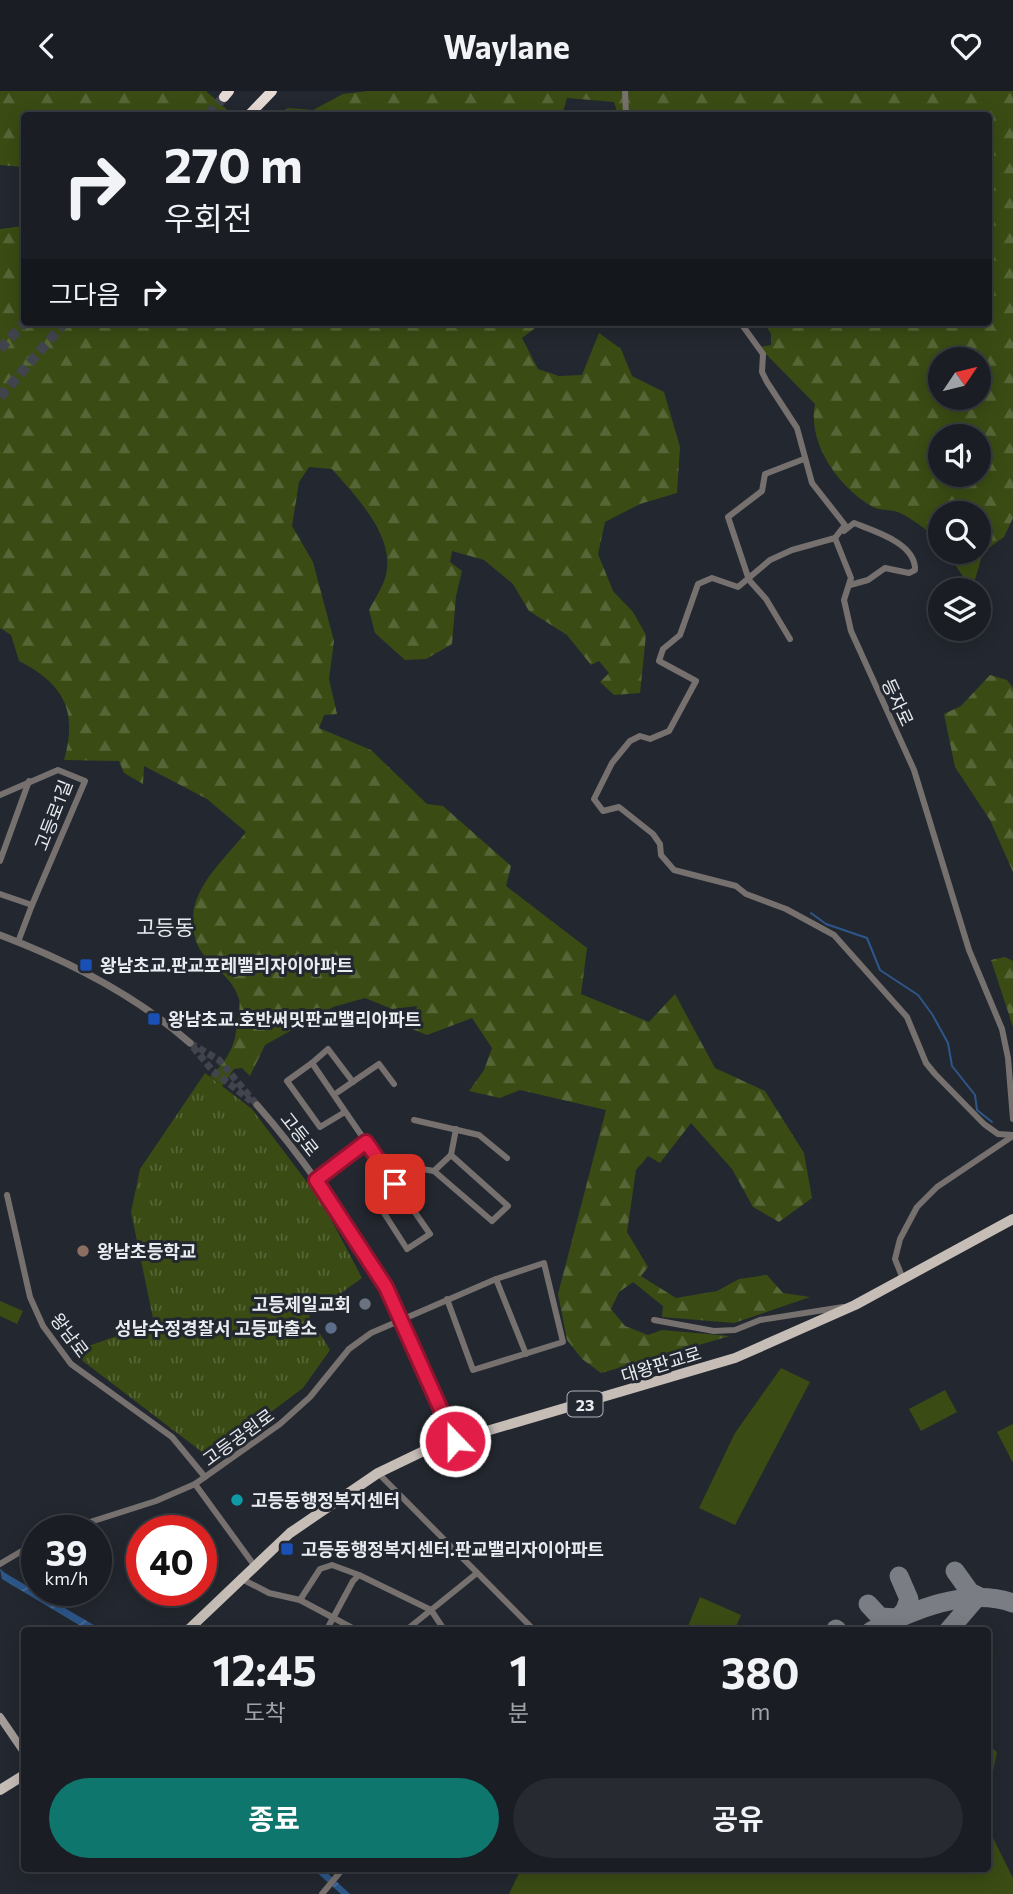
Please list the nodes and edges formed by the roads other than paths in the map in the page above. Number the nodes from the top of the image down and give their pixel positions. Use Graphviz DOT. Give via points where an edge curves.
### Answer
graph roads {
  1 [pos="272,91"];
  2 [pos="625,91"];
  3 [pos="253,112"];
  4 [pos="626,112"];
  5 [pos="743,326"];
  6 [pos="804,459"];
  7 [pos="835,538"];
  8 [pos="749,580"];
  9 [pos="850,585"];
  10 [pos="790,639"];
  11 [pos="30,780"];
  12 [pos="0,795"];
  13 [pos="0,861"];
  14 [pos="0,894"];
  15 [pos="32,905"];
  16 [pos="0,935"];
  17 [pos="18,942"];
  18 [pos="190,1043"];
  19 [pos="312,1063"];
  20 [pos="354,1081"];
  21 [pos="394,1084"];
  22 [pos="338,1092"];
  23 [pos="257,1105"];
  24 [pos="345,1112"];
  25 [pos="1013,1119"];
  26 [pos="414,1120"];
  27 [pos="456,1129"];
  28 [pos="1013,1135"];
  29 [pos="366,1142"];
  30 [pos="451,1155"];
  31 [pos="507,1158"];
  32 [pos="434,1171"];
  33 [pos="316,1180"];
  34 [pos="395,1184"];
  35 [pos="6,1195"];
  36 [pos="1013,1219"];
  37 [pos="496,1279"];
  38 [pos="904,1279"];
  39 [pos="447,1299"];
  40 [pos="855,1305"];
  41 [pos="400,1318"];
  42 [pos="654,1320"];
  43 [pos="526,1354"];
  44 [pos="455,1441"];
  45 [pos="378,1473"];
  46 [pos="205,1477"];
  47 [pos="195,1484"];
  48 [pos="112,1515"];
  49 [pos="21,1551"];
  50 [pos="0,1564"];
  51 [pos="254,1565"];
  52 [pos="477,1573"];
  53 [pos="359,1575"];
  54 [pos="240,1578"];
  55 [pos="300,1600"];
  56 [pos="431,1610"];
  57 [pos="334,1618"];
  58 [pos="191,1627"];
  59 [pos="328,1627"];
  60 [pos="351,1627"];
  61 [pos="410,1627"];
  62 [pos="442,1627"];
  63 [pos="531,1627"];
  64 [pos="0,1717"];
  65 [pos="21,1748"];
  66 [pos="21,1777"];
  67 [pos="0,1790"];
  68 [pos="340,1872"];
  69 [pos="322,1894"];
  1 -- 3 [label="highway"];
  2 -- 4 [label="street"];
  5 -- 6 [label="street, 등자로" via="763,354 762,372 797,428"];
  6 -- 7 [label="street, 등자로" via="818,493 845,525"];
  6 -- 8 [label="street" via="765,474 762,491 728,517"];
  7 -- 8 [label="street" via="770,560"];
  7 -- 9 [label="street, 등자로"];
  7 -- 9 [label="street" via="855,523 896,541 915,563 909,573 886,568"];
  8 -- 10 [label="street"];
  8 -- 28 [label="street" via="737,587 712,578 698,584 680,635 663,649 659,661 696,681 669,731 630,741 612,763 594,799 597,806 603,811 619,807 640,823 660,843 661,855 674,870 736,886 834,935 907,1017 935,1074 984,1124 998,1134"];
  9 -- 25 [label="street, 등자로" via="844,600 851,631 914,770 969,950 1002,1029"];
  11 -- 12 [label="street, 고등로1길"];
  11 -- 13 [label="street"];
  11 -- 15 [label="street, 고등로1길" via="58,770 85,781"];
  14 -- 15 [label="street"];
  15 -- 17 [label="street, 고등로1길"];
  16 -- 17 [label="street"];
  17 -- 18 [label="street" via="78,967 133,999"];
  19 -- 20 [label="street" via="328,1049"];
  19 -- 24 [label="street"];
  19 -- 24 [label="street" via="287,1081 320,1127"];
  20 -- 21 [label="street" via="379,1064"];
  20 -- 22 [label="street"];
  23 -- 33 [label="street, 고등로"];
  24 -- 29 [label="street"];
  26 -- 27 [label="street"];
  27 -- 30 [label="street"];
  27 -- 31 [label="street" via="480,1135"];
  28 -- 38 [label="street" via="936,1187 917,1207 895,1259"];
  29 -- 33 [label="street"];
  29 -- 34 [label="street"];
  30 -- 32 [label="street"];
  30 -- 32 [label="street" via="508,1206 492,1221"];
  32 -- 34 [label="street" via="416,1168"];
  33 -- 41 [label="street, 고등로" via="386,1287"];
  34 -- 34 [label="street" via="430,1234 407,1249 375,1199"];
  35 -- 46 [label="street, 왕남로" via="30,1297 43,1326 71,1364 172,1437"];
  36 -- 38 [label="main road, 대왕판교로 / 23"];
  37 -- 39 [label="street, 고등공원로"];
  37 -- 43 [label="street"];
  37 -- 43 [label="street, 고등공원로" via="544,1263 563,1342"];
  38 -- 40 [label="main road, 대왕판교로 / 23"];
  39 -- 41 [label="street, 고등공원로"];
  39 -- 43 [label="street" via="473,1370"];
  40 -- 42 [label="street" via="760,1320 735,1330 714,1331"];
  40 -- 44 [label="main road, 대왕판교로 / 23" via="735,1358"];
  41 -- 44 [label="street, 고등로"];
  41 -- 46 [label="street, 고등공원로" via="349,1349 281,1424"];
  44 -- 45 [label="main road, 대왕판교로 / 23"];
  45 -- 51 [label="main road, 대왕판교로 / 23" via="289,1533"];
  45 -- 52 [label="street"];
  46 -- 47 [label="street, 고등공원로"];
  47 -- 48 [label="street, 고등공원로"];
  47 -- 51 [label="street"];
  49 -- 50 [label="street"];
  51 -- 54 [label="main road, 대왕판교로 / 23"];
  52 -- 56 [label="street"];
  52 -- 63 [label="street"];
  53 -- 55 [label="street" via="332,1565 320,1569"];
  53 -- 56 [label="street"];
  53 -- 57 [label="street"];
  54 -- 55 [label="street" via="269,1593"];
  54 -- 58 [label="main road, 대왕판교로 / 23"];
  55 -- 57 [label="street"];
  56 -- 61 [label="street"];
  56 -- 62 [label="street"];
  57 -- 59 [label="street"];
  57 -- 60 [label="street"];
  64 -- 65 [label="main road"];
  66 -- 67 [label="main road"];
  68 -- 69 [label="street"];
}
